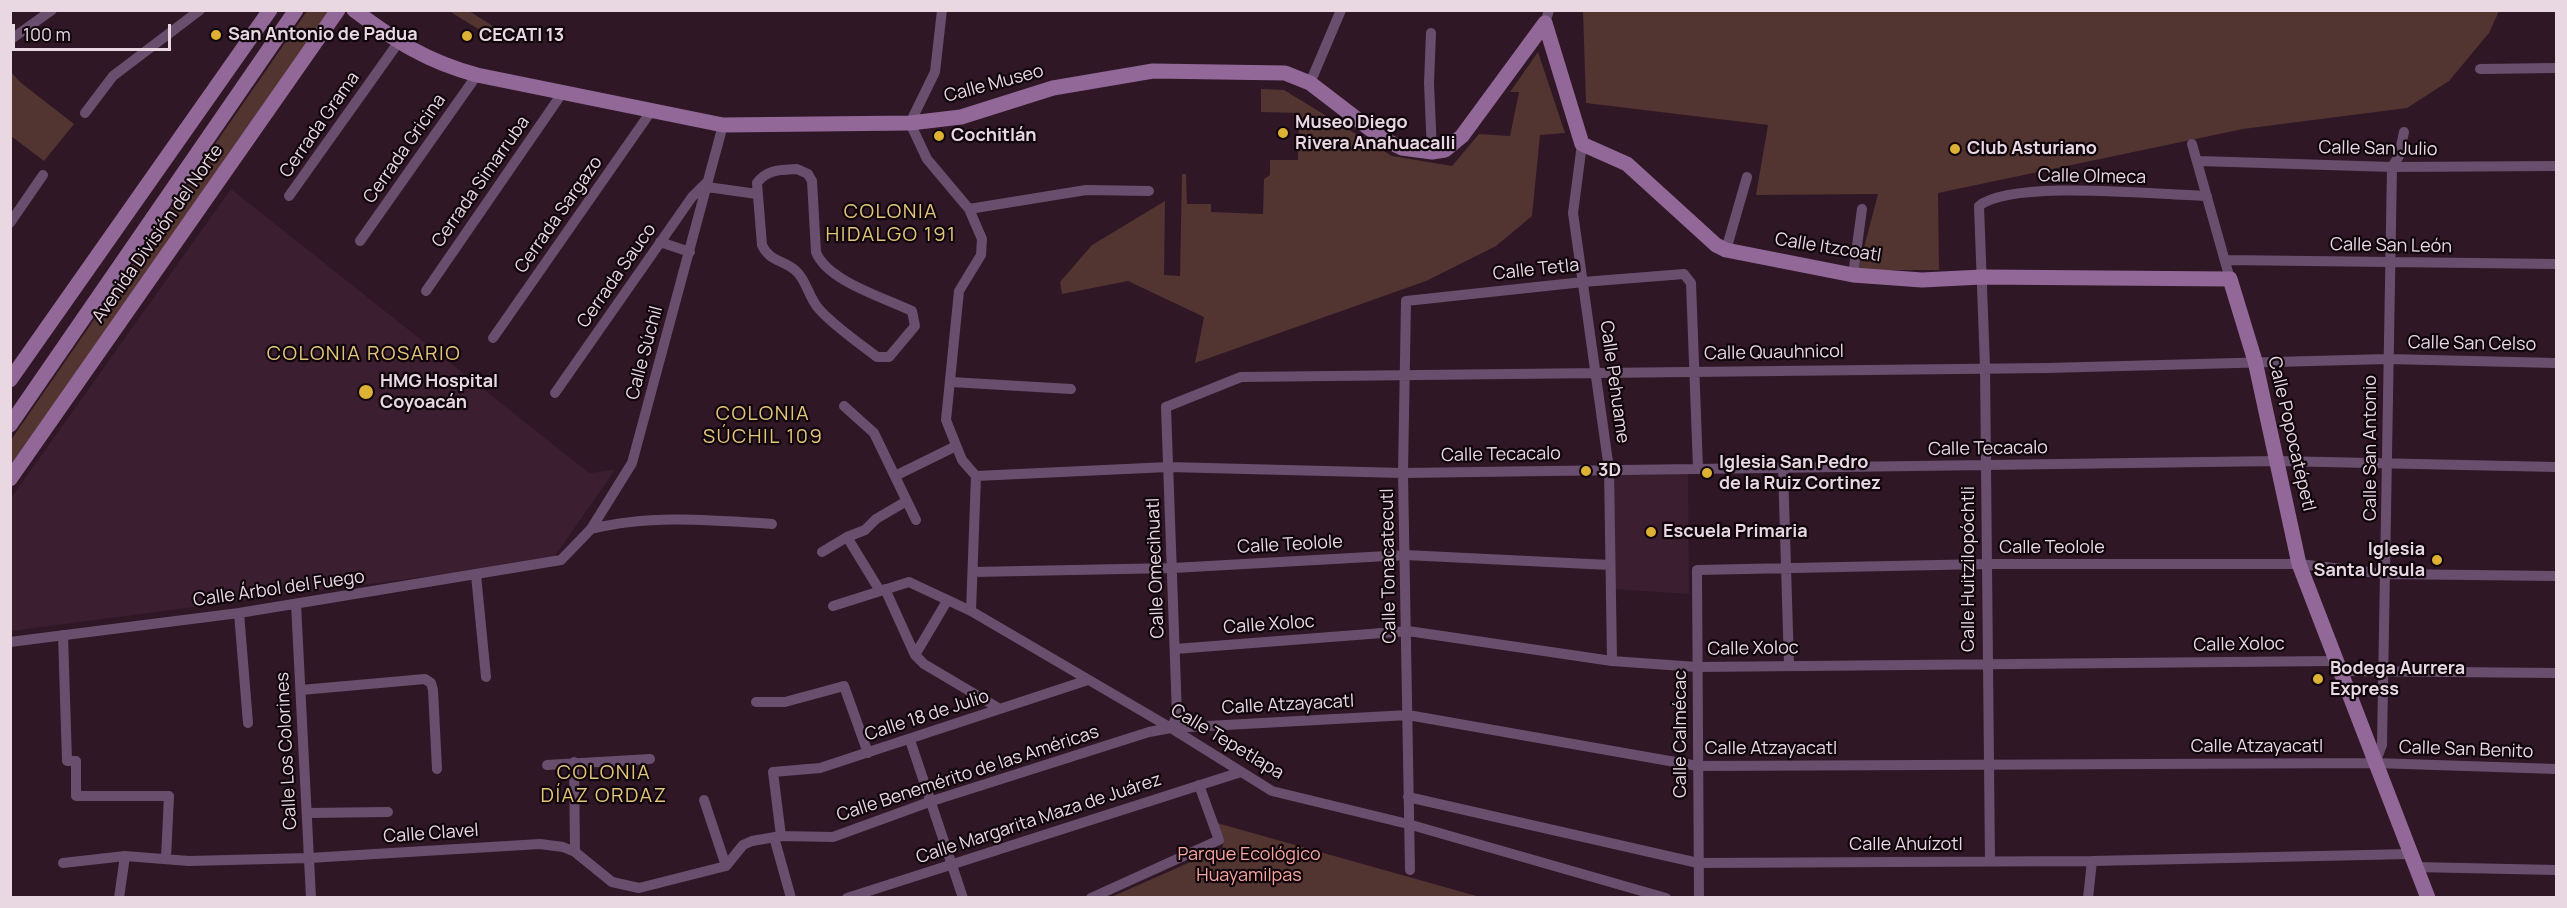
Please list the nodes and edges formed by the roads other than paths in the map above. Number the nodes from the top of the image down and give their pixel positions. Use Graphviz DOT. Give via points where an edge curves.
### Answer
graph roads {
  1 [pos="52,10"];
  2 [pos="200,10"];
  3 [pos="270,10"];
  4 [pos="296,10"];
  5 [pos="338,10"];
  6 [pos="354,10"];
  7 [pos="942,10"];
  8 [pos="1341,10"];
  9 [pos="1547,17"];
  10 [pos="1431,33"];
  11 [pos="10,40"];
  12 [pos="398,43"];
  13 [pos="2556,68"];
  14 [pos="2480,69"];
  15 [pos="477,75"];
  16 [pos="1310,83"];
  17 [pos="563,92"];
  18 [pos="652,110"];
  19 [pos="85,113"];
  20 [pos="910,123"];
  21 [pos="723,125"];
  22 [pos="2404,132"];
  23 [pos="1582,144"];
  24 [pos="2192,144"];
  25 [pos="1432,152"];
  26 [pos="2199,161"];
  27 [pos="2556,166"];
  28 [pos="2392,167"];
  29 [pos="43,175"];
  30 [pos="1747,177"];
  31 [pos="708,183"];
  32 [pos="1149,191"];
  33 [pos="757,194"];
  34 [pos="289,196"];
  35 [pos="2207,196"];
  36 [pos="1979,206"];
  37 [pos="969,208"];
  38 [pos="1862,208"];
  39 [pos="10,223"];
  40 [pos="360,241"];
  41 [pos="660,242"];
  42 [pos="1726,250"];
  43 [pos="690,252"];
  44 [pos="2226,260"];
  45 [pos="2388,263"];
  46 [pos="2556,264"];
  47 [pos="1853,275"];
  48 [pos="1982,277"];
  49 [pos="2230,279"];
  50 [pos="1583,282"];
  51 [pos="426,291"];
  52 [pos="1404,307"];
  53 [pos="493,338"];
  54 [pos="2388,359"];
  55 [pos="2254,361"];
  56 [pos="2556,363"];
  57 [pos="1985,367"];
  58 [pos="1694,370"];
  59 [pos="1596,373"];
  60 [pos="1403,374"];
  61 [pos="10,380"];
  62 [pos="951,382"];
  63 [pos="1071,389"];
  64 [pos="555,393"];
  65 [pos="844,406"];
  66 [pos="1166,407"];
  67 [pos="10,425"];
  68 [pos="956,446"];
  69 [pos="2278,461"];
  70 [pos="2388,465"];
  71 [pos="1985,466"];
  72 [pos="1168,467"];
  73 [pos="2556,467"];
  74 [pos="1698,468"];
  75 [pos="1783,468"];
  76 [pos="1609,469"];
  77 [pos="1403,473"];
  78 [pos="897,475"];
  79 [pos="976,476"];
  80 [pos="10,479"];
  81 [pos="905,502"];
  82 [pos="916,520"];
  83 [pos="772,524"];
  84 [pos="591,528"];
  85 [pos="847,537"];
  86 [pos="822,552"];
  87 [pos="1405,555"];
  88 [pos="551,564"];
  89 [pos="1986,564"];
  90 [pos="2299,564"];
  91 [pos="1610,565"];
  92 [pos="1173,568"];
  93 [pos="1785,568"];
  94 [pos="1697,570"];
  95 [pos="973,572"];
  96 [pos="2386,574"];
  97 [pos="476,575"];
  98 [pos="2556,576"];
  99 [pos="882,590"];
  100 [pos="947,601"];
  101 [pos="296,604"];
  102 [pos="833,606"];
  103 [pos="971,611"];
  104 [pos="239,613"];
  105 [pos="1408,631"];
  106 [pos="63,635"];
  107 [pos="10,642"];
  108 [pos="1175,648"];
  109 [pos="915,655"];
  110 [pos="1612,661"];
  111 [pos="1789,664"];
  112 [pos="1987,665"];
  113 [pos="2336,666"];
  114 [pos="1697,667"];
  115 [pos="2382,671"];
  116 [pos="2556,673"];
  117 [pos="486,677"];
  118 [pos="1088,680"];
  119 [pos="301,690"];
  120 [pos="756,702"];
  121 [pos="1000,709"];
  122 [pos="1408,715"];
  123 [pos="248,723"];
  124 [pos="1171,728"];
  125 [pos="910,740"];
  126 [pos="868,753"];
  127 [pos="650,759"];
  128 [pos="574,762"];
  129 [pos="2375,763"];
  130 [pos="1989,764"];
  131 [pos="547,765"];
  132 [pos="1698,766"];
  133 [pos="437,769"];
  134 [pos="2556,769"];
  135 [pos="1241,772"];
  136 [pos="1199,785"];
  137 [pos="1408,797"];
  138 [pos="704,800"];
  139 [pos="932,801"];
  140 [pos="388,812"];
  141 [pos="307,813"];
  142 [pos="1408,824"];
  143 [pos="778,837"];
  144 [pos="575,852"];
  145 [pos="125,856"];
  146 [pos="166,858"];
  147 [pos="309,858"];
  148 [pos="1990,861"];
  149 [pos="2092,861"];
  150 [pos="2413,861"];
  151 [pos="1698,862"];
  152 [pos="63,863"];
  153 [pos="953,863"];
  154 [pos="726,866"];
  155 [pos="1410,870"];
  156 [pos="2556,870"];
  157 [pos="119,897"];
  158 [pos="311,897"];
  159 [pos="791,897"];
  160 [pos="847,897"];
  161 [pos="963,897"];
  162 [pos="1091,897"];
  163 [pos="1666,897"];
  164 [pos="1699,897"];
  165 [pos="2088,897"];
  166 [pos="2428,897"];
  1 -- 11 [label="street"];
  2 -- 19 [label="street" via="113,76"];
  3 -- 61 [label="street, Avenida División del Norte"];
  4 -- 67 [label="street, Avenida División del Norte"];
  5 -- 80 [label="street, Avenida División del Norte"];
  6 -- 12 [label="street, Calle Museo"];
  7 -- 20 [label="street" via="935,72"];
  8 -- 16 [label="street"];
  9 -- 23 [label="street"];
  9 -- 25 [label="street" via="1462,136 1453,146"];
  10 -- 25 [label="street"];
  12 -- 15 [label="street, Calle Museo" via="441,65"];
  12 -- 34 [label="street, Cerrada Grama"];
  13 -- 14 [label="street"];
  15 -- 17 [label="street, Calle Museo"];
  15 -- 40 [label="street, Cerrada Gricina"];
  16 -- 20 [label="street, Calle Museo" via="1286,72 1153,71 1053,88 961,117"];
  16 -- 25 [label="street, Calle Museo" via="1383,139 1402,148"];
  17 -- 18 [label="street, Calle Museo"];
  17 -- 51 [label="street, Cerrada Simarruba"];
  18 -- 21 [label="street, Calle Museo"];
  18 -- 53 [label="street, Cerrada Sargazo"];
  20 -- 21 [label="street, Calle Museo"];
  20 -- 37 [label="street" via="927,159"];
  21 -- 31 [label="street, Calle Súchil"];
  22 -- 28 [label="street, Calle San Antonio" via="2399,156"];
  23 -- 42 [label="street, Calle Itzcoatl" via="1627,164"];
  23 -- 50 [label="street, Calle Pehuame" via="1573,213"];
  24 -- 26 [label="street, Calle Popocatépetl"];
  26 -- 28 [label="street, Calle San Julio"];
  26 -- 35 [label="street, Calle Popocatépetl"];
  27 -- 28 [label="street, Calle San Julio"];
  28 -- 45 [label="street, Calle San Antonio"];
  29 -- 39 [label="street"];
  30 -- 42 [label="street"];
  31 -- 33 [label="street"];
  31 -- 41 [label="street, Cerrada Sauco" via="692,197"];
  31 -- 43 [label="street, Calle Súchil"];
  32 -- 37 [label="street" via="1086,190"];
  33 -- 33 [label="street" via="765,253 802,277 820,311 877,357 889,357 915,326 916,318 912,311 844,279 820,262 812,181 808,174 797,169 772,171 762,176"];
  35 -- 36 [label="street, Calle Olmeca" via="2045,191 1998,196"];
  35 -- 44 [label="street, Calle Popocatépetl"];
  36 -- 48 [label="street, Calle Huitzilopóchtli"];
  37 -- 62 [label="street" via="980,231 982,251 959,291"];
  38 -- 47 [label="street"];
  41 -- 43 [label="street"];
  41 -- 64 [label="street, Cerrada Sauco"];
  42 -- 47 [label="street, Calle Itzcoatl"];
  43 -- 84 [label="street, Calle Súchil" via="632,463"];
  44 -- 45 [label="street, Calle San León"];
  44 -- 49 [label="street, Calle Popocatépetl"];
  45 -- 46 [label="street, Calle San León"];
  45 -- 54 [label="street, Calle San Antonio"];
  47 -- 48 [label="street, Calle Itzcoatl" via="1922,280"];
  48 -- 49 [label="street, Calle Itzcoatl"];
  48 -- 57 [label="street, Calle Huitzilopóchtli"];
  49 -- 55 [label="street, Calle Popocatépetl"];
  50 -- 52 [label="street, Calle Tetla" via="1412,298"];
  50 -- 58 [label="street, Calle Tetla" via="1684,274 1691,283"];
  50 -- 59 [label="street, Calle Pehuame"];
  52 -- 60 [label="street, Calle Tonacatecutl"];
  54 -- 55 [label="street, Calle Quauhnicol"];
  54 -- 56 [label="street, Calle San Celso"];
  54 -- 70 [label="street, Calle San Antonio"];
  55 -- 57 [label="street, Calle Quauhnicol"];
  55 -- 69 [label="street, Calle Popocatépetl"];
  57 -- 58 [label="street, Calle Quauhnicol"];
  57 -- 71 [label="street, Calle Huitzilopóchtli"];
  58 -- 59 [label="street, Calle Quauhnicol"];
  58 -- 74 [label="street"];
  59 -- 60 [label="street, Calle Quauhnicol"];
  59 -- 76 [label="street, Calle Pehuame"];
  60 -- 66 [label="street, Calle Quauhnicol" via="1241,377"];
  60 -- 77 [label="street, Calle Tonacatecutl"];
  62 -- 63 [label="street"];
  62 -- 68 [label="street" via="946,420"];
  65 -- 78 [label="street" via="874,433"];
  66 -- 72 [label="street, Calle Omecihuatl"];
  68 -- 78 [label="street"];
  68 -- 79 [label="street" via="965,465"];
  69 -- 70 [label="street, Calle Tecacalo"];
  69 -- 71 [label="street, Calle Tecacalo"];
  69 -- 90 [label="street, Calle Popocatépetl"];
  70 -- 73 [label="street, Calle Tecacalo"];
  70 -- 96 [label="street, Calle San Antonio"];
  71 -- 75 [label="street, Calle Tecacalo"];
  71 -- 89 [label="street, Calle Huitzilopóchtli"];
  72 -- 77 [label="street, Calle Tecacalo"];
  72 -- 79 [label="street, Calle Tecacalo"];
  72 -- 92 [label="street, Calle Omecihuatl"];
  74 -- 75 [label="street, Calle Tecacalo"];
  74 -- 76 [label="street, Calle Tecacalo"];
  75 -- 93 [label="street"];
  76 -- 77 [label="street, Calle Tecacalo"];
  76 -- 91 [label="street, Calle Pehuame"];
  77 -- 87 [label="street, Calle Tonacatecutl"];
  78 -- 81 [label="street"];
  79 -- 95 [label="street"];
  81 -- 82 [label="street"];
  81 -- 85 [label="street" via="865,530"];
  83 -- 84 [label="street" via="715,520 619,522"];
  84 -- 88 [label="street, Calle Súchil" via="561,560"];
  85 -- 86 [label="street"];
  85 -- 99 [label="street"];
  87 -- 91 [label="street, Calle Teolole"];
  87 -- 92 [label="street, Calle Teolole"];
  87 -- 105 [label="street, Calle Tonacatecutl"];
  88 -- 97 [label="street, Calle Árbol del Fuego"];
  89 -- 90 [label="street, Calle Teolole"];
  89 -- 93 [label="street, Calle Teolole"];
  89 -- 112 [label="street, Calle Huitzilopóchtli"];
  90 -- 96 [label="street, Calle Teolole"];
  90 -- 113 [label="street, Calle Popocatépetl"];
  91 -- 110 [label="street, Calle Pehuame"];
  92 -- 95 [label="street, Calle Teolole"];
  92 -- 108 [label="street, Calle Omecihuatl"];
  93 -- 94 [label="street, Calle Teolole"];
  93 -- 111 [label="street"];
  94 -- 114 [label="street, Calle Calmécac"];
  95 -- 103 [label="street"];
  96 -- 98 [label="street, Calle Teolole"];
  96 -- 115 [label="street, Calle San Antonio"];
  97 -- 101 [label="street, Calle Árbol del Fuego"];
  97 -- 117 [label="street"];
  99 -- 100 [label="street, Calle Tepetlapa" via="909,582"];
  99 -- 102 [label="street, Calle Tepetlapa"];
  99 -- 109 [label="street"];
  100 -- 103 [label="street, Calle Tepetlapa"];
  100 -- 109 [label="street"];
  101 -- 104 [label="street, Calle Árbol del Fuego"];
  101 -- 119 [label="street, Calle Los Colorines"];
  103 -- 118 [label="street, Calle Tepetlapa"];
  104 -- 106 [label="street, Calle Árbol del Fuego"];
  104 -- 123 [label="street"];
  105 -- 108 [label="street, Calle Xoloc"];
  105 -- 110 [label="street, Calle Xoloc"];
  105 -- 122 [label="street, Calle Tonacatecutl"];
  106 -- 107 [label="street, Calle Árbol del Fuego"];
  106 -- 146 [label="street" via="67,761 76,761 76,796 169,796"];
  108 -- 124 [label="street, Calle Omecihuatl" via="1176,716"];
  109 -- 121 [label="street"];
  110 -- 114 [label="street, Calle Xoloc"];
  111 -- 112 [label="street, Calle Xoloc"];
  111 -- 114 [label="street, Calle Xoloc"];
  112 -- 113 [label="street, Calle Xoloc"];
  112 -- 130 [label="street, Calle Huitzilopóchtli"];
  113 -- 115 [label="street, Calle Xoloc"];
  113 -- 129 [label="street, Calle Popocatépetl"];
  114 -- 132 [label="street, Calle Calmécac"];
  115 -- 116 [label="street, Calle Xoloc"];
  115 -- 129 [label="street, Calle San Antonio" via="2382,745"];
  118 -- 121 [label="street, Calle 18 de Julio"];
  118 -- 124 [label="street, Calle Tepetlapa"];
  119 -- 133 [label="street" via="425,679 433,690"];
  119 -- 141 [label="street, Calle Los Colorines"];
  120 -- 126 [label="street" via="785,702 844,686"];
  121 -- 125 [label="street, Calle 18 de Julio"];
  122 -- 124 [label="street, Calle Atzayacatl"];
  122 -- 132 [label="street, Calle Atzayacatl"];
  122 -- 137 [label="street, Calle Tonacatecutl"];
  124 -- 135 [label="street, Calle Tepetlapa"];
  124 -- 139 [label="street, Calle Benemérito de las Américas"];
  125 -- 126 [label="street, Calle 18 de Julio"];
  125 -- 139 [label="street"];
  126 -- 143 [label="street, Calle 18 de Julio" via="820,768 773,772"];
  127 -- 128 [label="street"];
  128 -- 131 [label="street"];
  128 -- 144 [label="street"];
  129 -- 130 [label="street, Calle Atzayacatl"];
  129 -- 134 [label="street, Calle San Benito"];
  129 -- 150 [label="street, Calle Popocatépetl"];
  130 -- 132 [label="street, Calle Atzayacatl"];
  130 -- 148 [label="street, Calle Huitzilopóchtli"];
  132 -- 151 [label="street, Calle Calmécac"];
  135 -- 136 [label="street, Calle Margarita Maza de Juárez"];
  135 -- 142 [label="street, Calle Tepetlapa" via="1272,791"];
  136 -- 153 [label="street, Calle Margarita Maza de Juárez"];
  136 -- 162 [label="street" via="1219,840"];
  137 -- 142 [label="street, Calle Tonacatecutl"];
  137 -- 151 [label="street, Calle Ahuízotl"];
  138 -- 154 [label="street"];
  139 -- 143 [label="street, Calle Benemérito de las Américas" via="833,837"];
  139 -- 153 [label="street"];
  140 -- 141 [label="street"];
  141 -- 147 [label="street, Calle Los Colorines"];
  142 -- 155 [label="street, Calle Tonacatecutl"];
  142 -- 163 [label="street, Calle Tepetlapa"];
  143 -- 154 [label="street" via="743,845"];
  143 -- 159 [label="street"];
  144 -- 147 [label="street, Calle Clavel" via="540,844"];
  144 -- 154 [label="street, Calle Clavel" via="612,882 629,888"];
  145 -- 146 [label="street, Calle Clavel"];
  145 -- 152 [label="street, Calle Clavel"];
  145 -- 157 [label="street"];
  146 -- 147 [label="street, Calle Clavel"];
  147 -- 158 [label="street, Calle Los Colorines"];
  148 -- 149 [label="street, Calle Ahuízotl"];
  148 -- 151 [label="street, Calle Ahuízotl"];
  149 -- 150 [label="street, Calle Ahuízotl"];
  149 -- 165 [label="street"];
  150 -- 156 [label="street, Calle Ahuízotl"];
  150 -- 166 [label="street, Calle Popocatépetl"];
  151 -- 164 [label="street, Calle Calmécac"];
  153 -- 160 [label="street, Calle Margarita Maza de Juárez"];
  153 -- 161 [label="street"];
}
